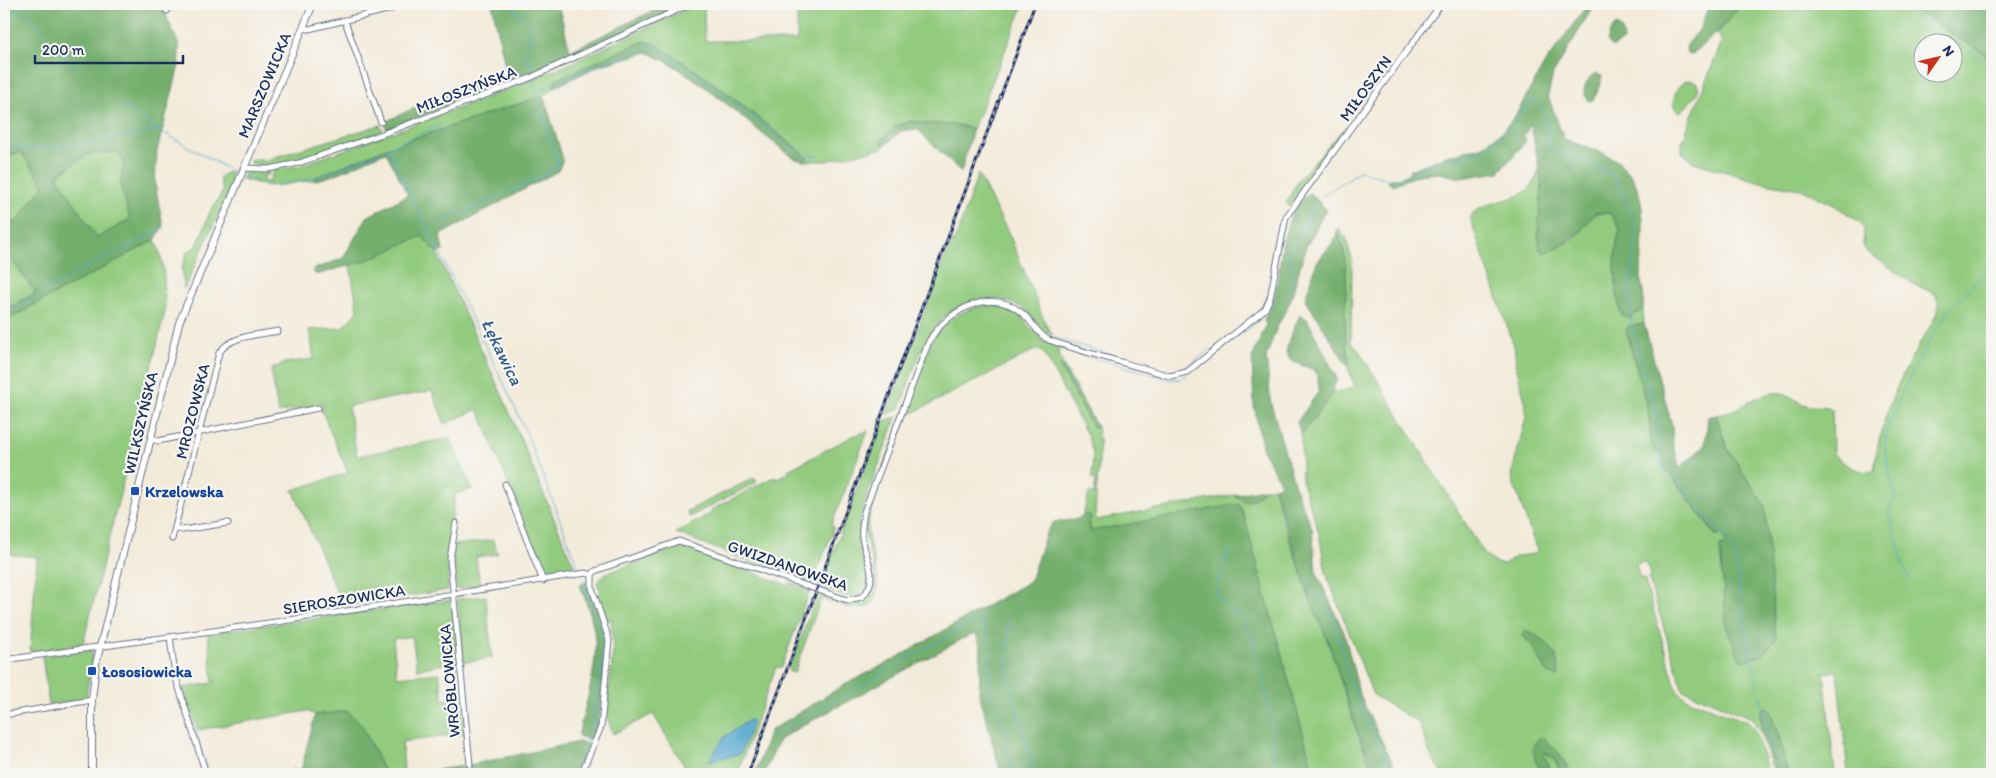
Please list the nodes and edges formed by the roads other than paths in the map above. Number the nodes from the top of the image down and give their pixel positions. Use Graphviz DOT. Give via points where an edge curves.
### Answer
graph roads {
  1 [pos="164,4"];
  2 [pos="313,4"];
  3 [pos="395,4"];
  4 [pos="690,4"];
  5 [pos="1441,4"];
  6 [pos="167,11"];
  7 [pos="345,20"];
  8 [pos="303,28"];
  9 [pos="381,122"];
  10 [pos="243,168"];
  11 [pos="240,176"];
  12 [pos="278,331"];
  13 [pos="1046,339"];
  14 [pos="318,408"];
  15 [pos="200,431"];
  16 [pos="151,439"];
  17 [pos="505,484"];
  18 [pos="228,523"];
  19 [pos="456,523"];
  20 [pos="175,528"];
  21 [pos="172,539"];
  22 [pos="592,575"];
  23 [pos="543,581"];
  24 [pos="454,595"];
  25 [pos="170,636"];
  26 [pos="100,645"];
  27 [pos="4,660"];
  28 [pos="92,700"];
  29 [pos="4,715"];
  30 [pos="470,764"];
  31 [pos="92,774"];
  32 [pos="206,774"];
  33 [pos="581,774"];
  1 -- 6 [label="street"];
  2 -- 8 [label="street, MARSZOWICKA"];
  3 -- 7 [label="street" via="390,9"];
  4 -- 10 [label="street, MIŁOSZYŃSKA" via="530,78 385,133 299,163 268,169"];
  5 -- 13 [label="street, MIŁOSZYN" via="1308,186 1284,224 1265,309 1187,372 1170,376"];
  7 -- 8 [label="street"];
  7 -- 9 [label="street"];
  8 -- 10 [label="street, MARSZOWICKA"];
  10 -- 11 [label="street, MARSZOWICKA"];
  11 -- 16 [label="street, WILKSZYŃSKA" via="179,323"];
  12 -- 15 [label="street, MROZOWSKA" via="235,340 221,349"];
  13 -- 22 [label="street, GWIZDANOWSKA" via="1016,308 988,302 955,312 934,334 864,512 862,536 873,578 862,597 847,600 679,541 604,566"];
  14 -- 15 [label="street"];
  15 -- 16 [label="street" via="158,441"];
  15 -- 20 [label="street, MROZOWSKA"];
  16 -- 26 [label="street, WILKSZYŃSKA"];
  17 -- 23 [label="street"];
  18 -- 20 [label="street" via="182,530"];
  19 -- 24 [label="street, WRÓBLOWICKA" via="450,559"];
  20 -- 21 [label="street, MROZOWSKA"];
  22 -- 23 [label="street, SIEROSZOWICKA"];
  22 -- 33 [label="street" via="592,588 609,640 601,727"];
  23 -- 24 [label="street, SIEROSZOWICKA"];
  24 -- 25 [label="street, SIEROSZOWICKA"];
  24 -- 30 [label="street, WRÓBLOWICKA"];
  25 -- 26 [label="street, SIEROSZOWICKA"];
  25 -- 32 [label="street" via="175,675"];
  26 -- 27 [label="street"];
  26 -- 28 [label="street, WILKSZYŃSKA"];
  28 -- 29 [label="street"];
  28 -- 31 [label="street, WILKSZYŃSKA"];
}
